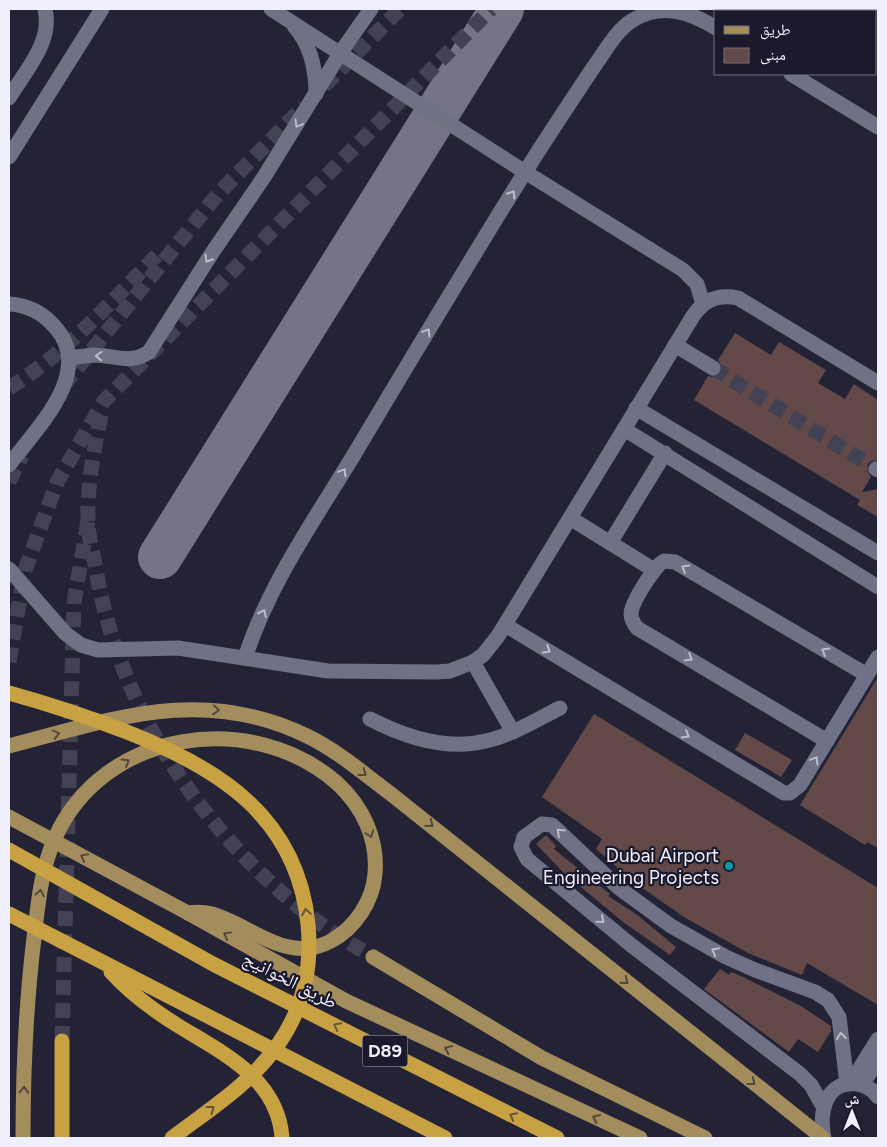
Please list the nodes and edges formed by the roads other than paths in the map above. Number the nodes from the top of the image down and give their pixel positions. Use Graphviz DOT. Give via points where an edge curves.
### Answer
graph roads {
  1 [pos="45,9"];
  2 [pos="102,9"];
  3 [pos="271,9"];
  4 [pos="371,9"];
  5 [pos="286,18"];
  6 [pos="714,27"];
  7 [pos="341,52"];
  8 [pos="793,75"];
  9 [pos="316,94"];
  10 [pos="9,98"];
  11 [pos="878,127"];
  12 [pos="9,157"];
  13 [pos="525,172"];
  14 [pos="9,304"];
  15 [pos="703,304"];
  16 [pos="675,345"];
  17 [pos="69,358"];
  18 [pos="713,368"];
  19 [pos="878,383"];
  20 [pos="636,408"];
  21 [pos="624,429"];
  22 [pos="665,453"];
  23 [pos="9,465"];
  24 [pos="570,518"];
  25 [pos="610,543"];
  26 [pos="878,553"];
  27 [pos="9,569"];
  28 [pos="654,570"];
  29 [pos="878,587"];
  30 [pos="505,625"];
  31 [pos="878,657"];
  32 [pos="245,658"];
  33 [pos="473,662"];
  34 [pos="867,676"];
  35 [pos="9,693"];
  36 [pos="560,708"];
  37 [pos="370,719"];
  38 [pos="513,732"];
  39 [pos="827,741"];
  40 [pos="9,746"];
  41 [pos="9,817"];
  42 [pos="9,850"];
  43 [pos="188,913"];
  44 [pos="9,914"];
  45 [pos="373,957"];
  46 [pos="104,963"];
  47 [pos="878,1038"];
  48 [pos="62,1041"];
  49 [pos="878,1060"];
  50 [pos="853,1084"];
  51 [pos="878,1097"];
  52 [pos="824,1108"];
  53 [pos="23,1138"];
  54 [pos="62,1138"];
  55 [pos="172,1138"];
  56 [pos="282,1138"];
  57 [pos="445,1138"];
  58 [pos="557,1138"];
  59 [pos="640,1138"];
  60 [pos="704,1138"];
  61 [pos="823,1138"];
  1 -- 10 [label="street" via="47,25 42,44"];
  2 -- 12 [label="street"];
  3 -- 5 [label="street"];
  4 -- 7 [label="street"];
  5 -- 7 [label="street"];
  5 -- 9 [label="street" via="307,44 313,60"];
  6 -- 13 [label="street" via="676,10 646,13 632,20 612,42"];
  7 -- 9 [label="street"];
  7 -- 13 [label="street"];
  8 -- 11 [label="street"];
  9 -- 17 [label="street, one-way" via="149,352 130,360 94,355"];
  13 -- 15 [label="street" via="683,270 697,284"];
  32 -- 13 [label="street, one-way" via="294,552"];
  14 -- 17 [label="street" via="34,310 48,318 58,330"];
  15 -- 16 [label="street"];
  15 -- 19 [label="street" via="719,297 738,298"];
  16 -- 18 [label="street"];
  16 -- 20 [label="street"];
  17 -- 23 [label="street" via="69,373 60,397"];
  20 -- 21 [label="street"];
  20 -- 26 [label="street"];
  21 -- 22 [label="street"];
  21 -- 24 [label="street"];
  22 -- 25 [label="street"];
  22 -- 29 [label="street"];
  24 -- 25 [label="street"];
  24 -- 30 [label="street"];
  25 -- 28 [label="street"];
  27 -- 32 [label="street" via="65,634 90,649 178,648"];
  34 -- 28 [label="street, one-way" via="675,562 664,560"];
  28 -- 39 [label="street, one-way" via="632,609 632,620 638,628"];
  30 -- 33 [label="street" via="491,646"];
  30 -- 39 [label="street, one-way" via="784,793 790,793 800,785"];
  31 -- 34 [label="street"];
  32 -- 33 [label="street" via="328,671 450,672"];
  33 -- 38 [label="street"];
  34 -- 39 [label="street"];
  55 -- 35 [label="highway, one-way" via="240,1086 267,1059 289,1027 304,992 309,953 307,914 298,877 271,825 244,796 213,772 116,728 56,705"];
  36 -- 38 [label="street"];
  37 -- 38 [label="street" via="425,741 455,744 485,742"];
  40 -- 61 [label="main road, one-way" via="139,713 179,709 225,711 270,721 309,737 391,794"];
  43 -- 41 [label="main road, one-way"];
  58 -- 42 [label="highway, طريق الخوانيج / D89, one-way" via="213,964"];
  53 -- 43 [label="main road, one-way" via="29,978 37,912 48,853 66,818 83,796 104,777 142,752 212,737 238,738 264,744 309,762 340,787 360,810 375,849 374,884 359,917 332,941 314,947 279,945 212,914"];
  59 -- 43 [label="main road, one-way" via="346,1002"];
  44 -- 46 [label="highway, D89"];
  45 -- 60 [label="main road" via="542,1058"];
  46 -- 56 [label="highway" via="155,1011 232,1058 250,1073 278,1112"];
  46 -- 57 [label="highway, D89"];
  47 -- 50 [label="street"];
  48 -- 54 [label="highway"];
  49 -- 50 [label="street"];
  50 -- 51 [label="street" via="870,1088"];
  50 -- 52 [label="street" via="831,1094"];
  50 -- 52 [label="street, one-way" via="838,1017 822,995 742,965 671,926 619,888 552,825 542,824 524,837 521,848 527,858 631,945 800,1074 811,1085"];
  52 -- 61 [label="street"];
}
